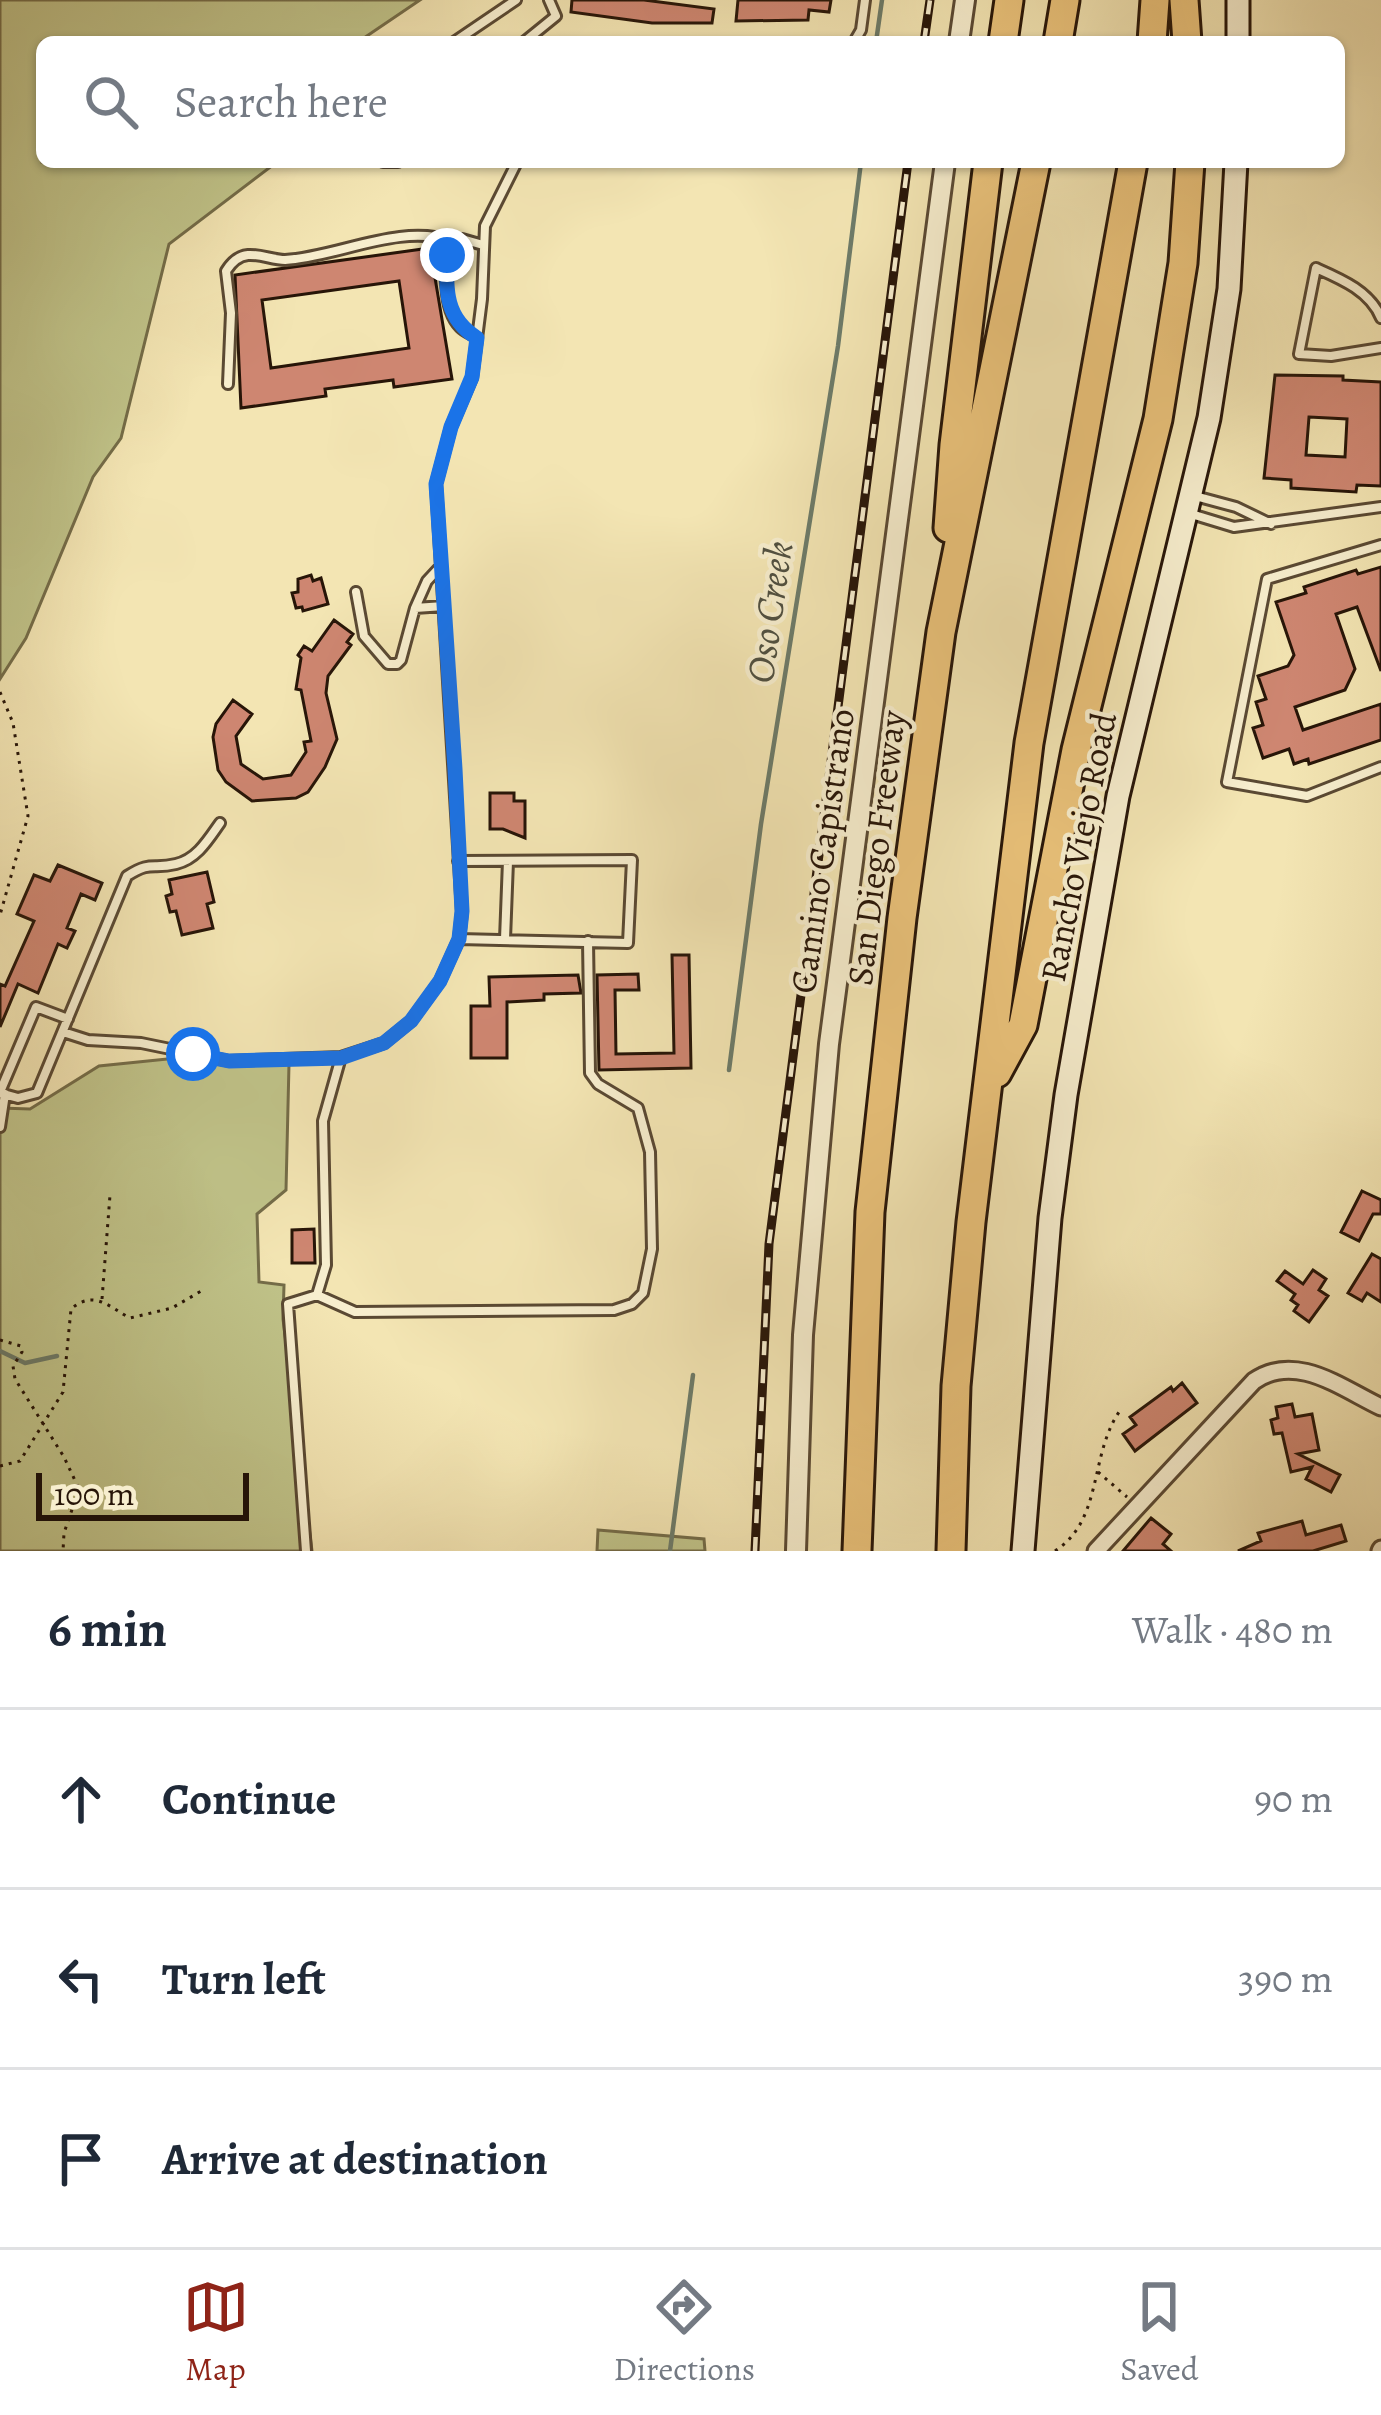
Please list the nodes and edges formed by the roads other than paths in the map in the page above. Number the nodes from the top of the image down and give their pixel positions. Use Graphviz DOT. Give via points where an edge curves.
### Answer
graph roads {
  1 [pos="516,0"];
  2 [pos="549,0"];
  3 [pos="865,0"];
  4 [pos="964,0"];
  5 [pos="1009,0"];
  6 [pos="1065,0"];
  7 [pos="1155,0"];
  8 [pos="1184,0"];
  9 [pos="1238,0"];
  10 [pos="463,36"];
  11 [pos="531,36"];
  12 [pos="858,36"];
  13 [pos="960,36"];
  14 [pos="1005,36"];
  15 [pos="1059,36"];
  16 [pos="1152,36"];
  17 [pos="1187,36"];
  18 [pos="1238,36"];
  19 [pos="513,168"];
  20 [pos="943,168"];
  21 [pos="987,168"];
  22 [pos="1035,168"];
  23 [pos="1131,168"];
  24 [pos="1190,168"];
  25 [pos="1236,168"];
  26 [pos="452,241"];
  27 [pos="483,245"];
  28 [pos="1381,318"];
  29 [pos="477,338"];
  30 [pos="1381,348"];
  31 [pos="228,384"];
  32 [pos="1188,504"];
  33 [pos="1381,507"];
  34 [pos="1272,524"];
  35 [pos="1381,545"];
  36 [pos="441,566"];
  37 [pos="356,592"];
  38 [pos="444,606"];
  39 [pos="415,608"];
  40 [pos="941,632"];
  41 [pos="1381,767"];
  42 [pos="220,823"];
  43 [pos="458,861"];
  44 [pos="508,861"];
  45 [pos="459,939"];
  46 [pos="505,940"];
  47 [pos="588,941"];
  48 [pos="68,1019"];
  49 [pos="63,1032"];
  50 [pos="341,1058"];
  51 [pos="2,1093"];
  52 [pos="987,1093"];
  53 [pos="0,1126"];
  54 [pos="317,1295"];
  55 [pos="1381,1407"];
  56 [pos="306,1551"];
  57 [pos="796,1551"];
  58 [pos="857,1551"];
  59 [pos="950,1551"];
  60 [pos="1023,1551"];
  61 [pos="1096,1551"];
  1 -- 10 [label="lane"];
  2 -- 11 [label="lane" via="556,16"];
  3 -- 12 [label="lane"];
  4 -- 13 [label="street"];
  5 -- 14 [label="highway"];
  6 -- 15 [label="highway"];
  7 -- 16 [label="highway"];
  8 -- 17 [label="highway"];
  9 -- 18 [label="main road"];
  19 -- 27 [label="lane"];
  20 -- 57 [label="street, Camino Capistrano" via="830,1044 803,1335"];
  21 -- 40 [label="highway"];
  22 -- 40 [label="highway, San Diego Freeway"];
  23 -- 52 [label="highway" via="1029,743"];
  24 -- 52 [label="highway" via="1158,419 1076,750 1023,1025"];
  25 -- 32 [label="main road, Rancho Viejo Road" via="1229,290"];
  26 -- 27 [label="lane"];
  26 -- 29 [label="lane" via="452,314"];
  26 -- 31 [label="lane" via="395,238 283,260 237,258 226,271"];
  27 -- 29 [label="lane"];
  28 -- 30 [label="lane" via="1350,283 1316,268 1299,354"];
  29 -- 36 [label="lane" via="436,484"];
  32 -- 34 [label="lane" via="1236,507"];
  32 -- 34 [label="lane" via="1234,527"];
  32 -- 60 [label="main road, Rancho Viejo Road" via="1118,796 1070,1072"];
  33 -- 34 [label="lane"];
  35 -- 41 [label="lane" via="1267,579 1227,782 1307,796"];
  36 -- 38 [label="lane"];
  36 -- 39 [label="lane"];
  37 -- 39 [label="lane" via="364,636 388,664 401,660"];
  38 -- 39 [label="lane"];
  38 -- 43 [label="lane"];
  40 -- 58 [label="highway, San Diego Freeway" via="870,1212"];
  42 -- 48 [label="lane" via="199,852 127,876"];
  43 -- 44 [label="lane"];
  43 -- 45 [label="lane"];
  44 -- 46 [label="lane"];
  44 -- 47 [label="lane" via="632,860 628,943"];
  45 -- 46 [label="lane"];
  45 -- 50 [label="lane" via="411,1021 384,1043"];
  46 -- 47 [label="lane"];
  47 -- 54 [label="lane" via="590,1073 638,1108 650,1152 652,1249 643,1294 614,1310 355,1312"];
  48 -- 49 [label="lane"];
  48 -- 51 [label="lane" via="36,1007"];
  49 -- 50 [label="lane" via="229,1061"];
  49 -- 51 [label="lane" via="37,1093"];
  50 -- 54 [label="lane" via="323,1121 326,1265"];
  51 -- 53 [label="lane"];
  52 -- 59 [label="highway" via="956,1386"];
  54 -- 56 [label="lane" via="288,1304"];
  55 -- 61 [label="street" via="1302,1369 1270,1370"];
}
